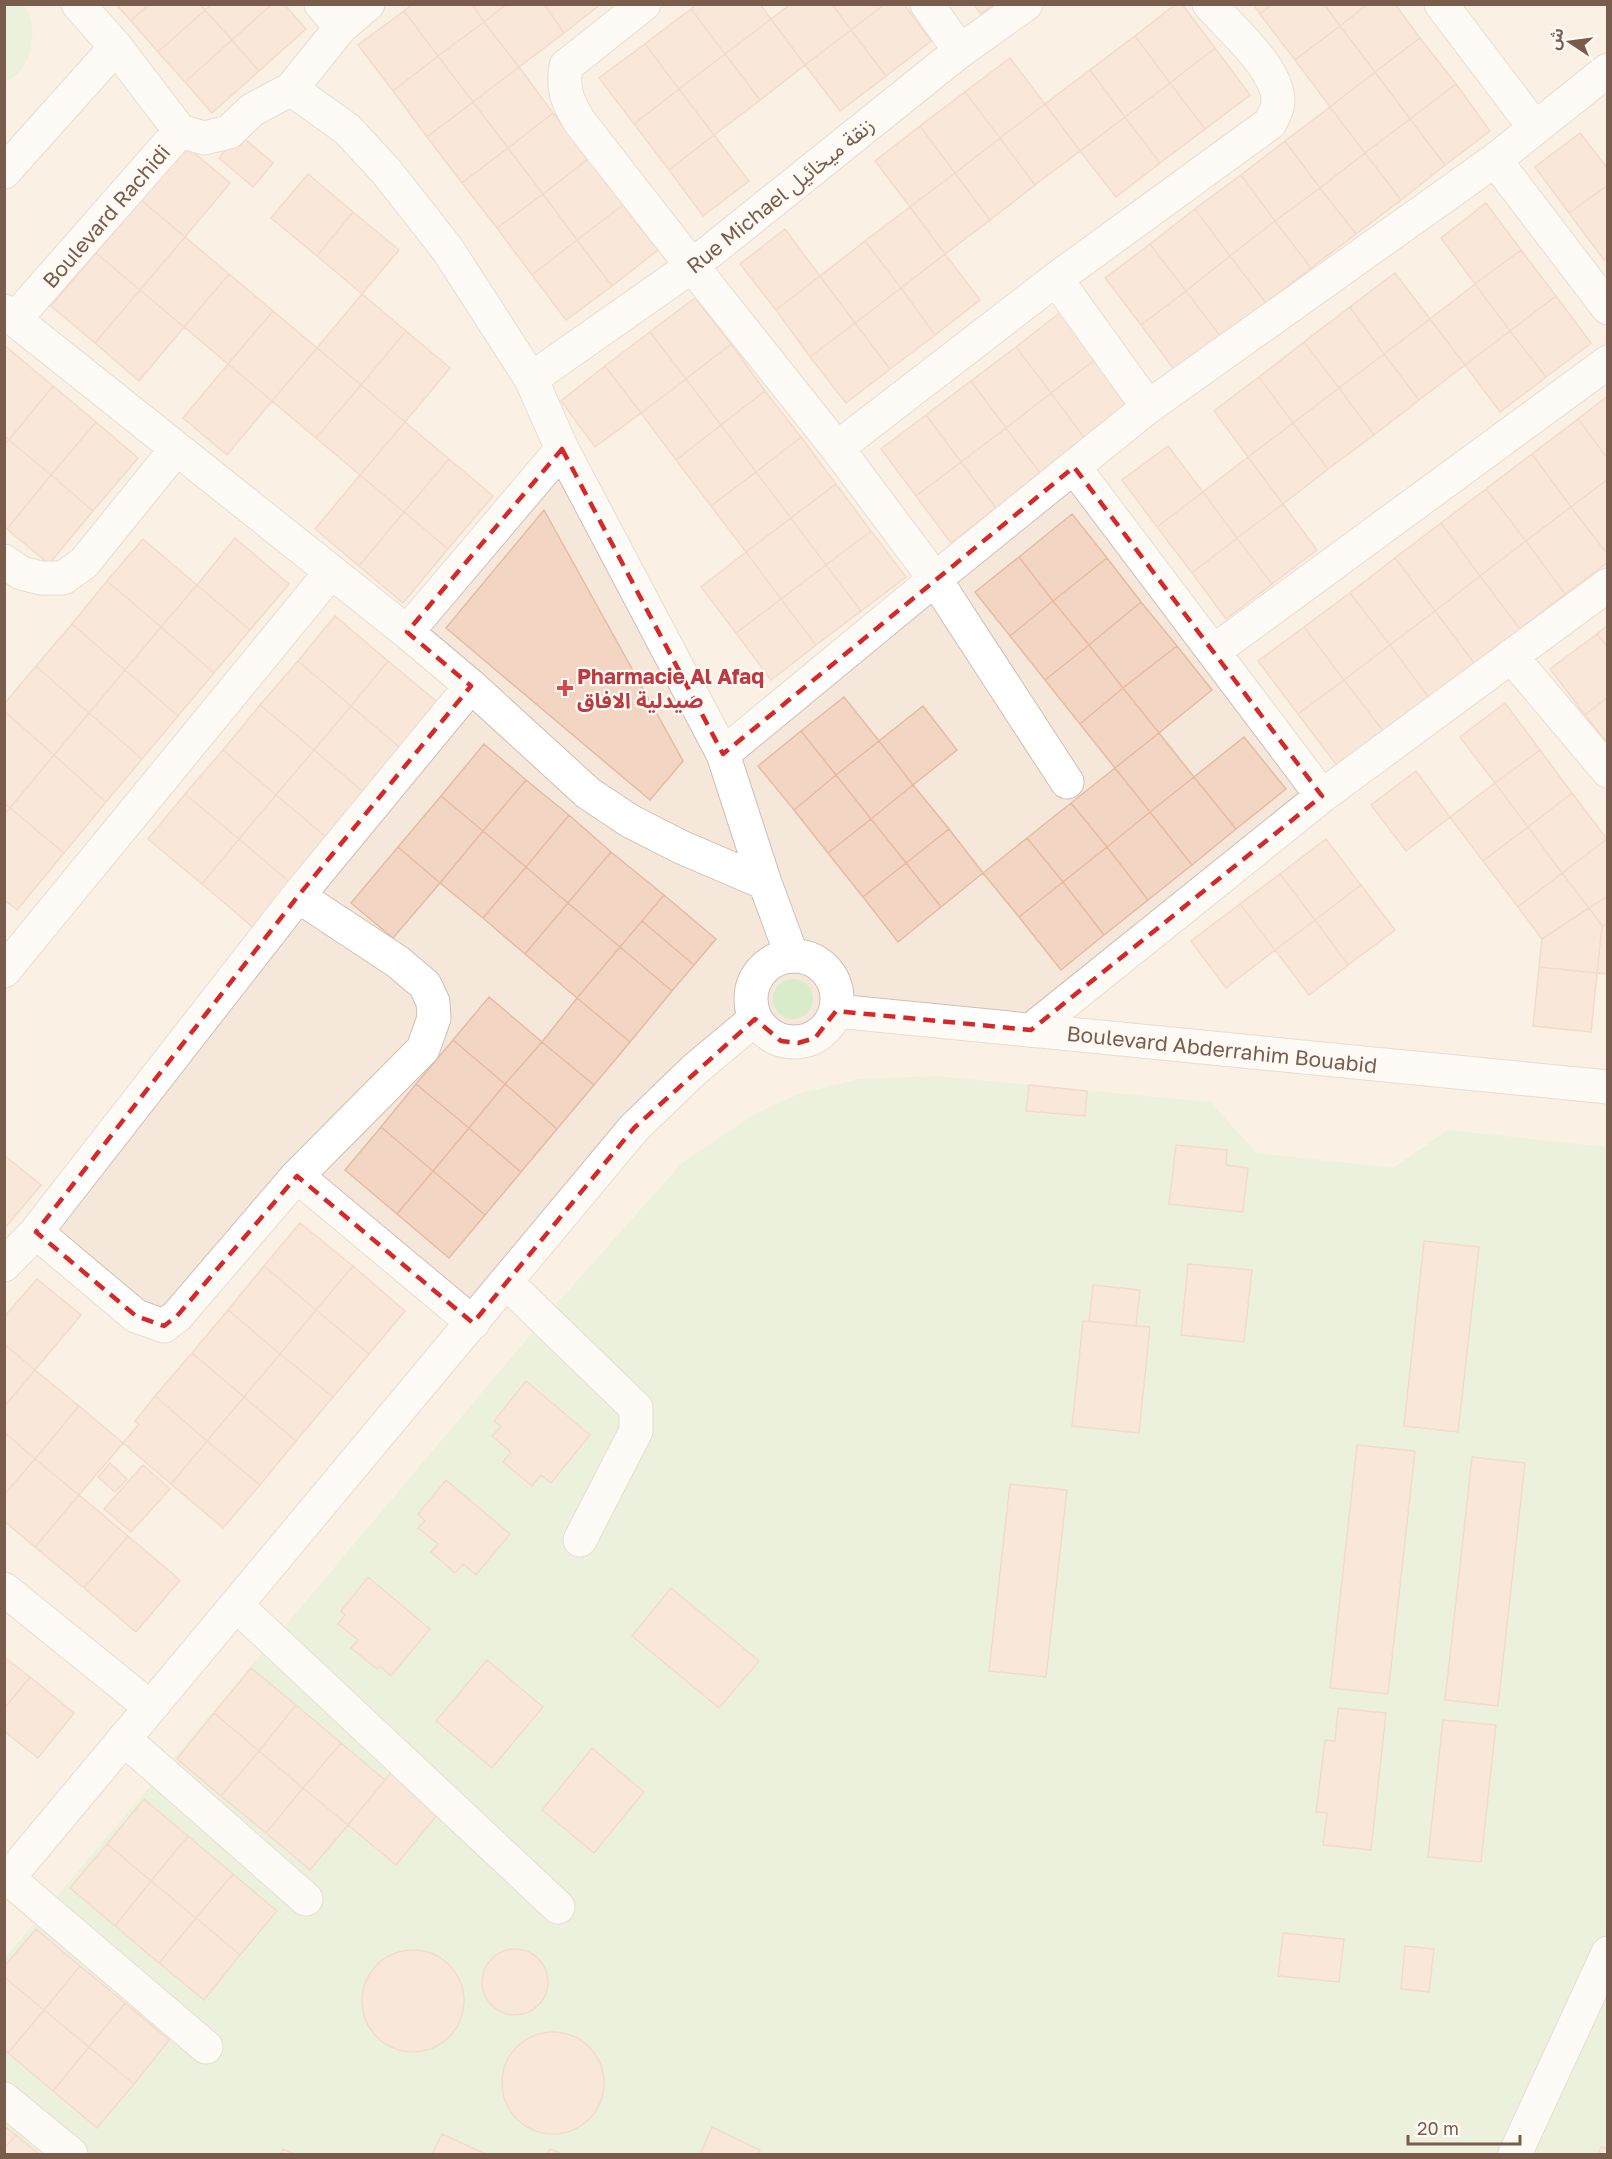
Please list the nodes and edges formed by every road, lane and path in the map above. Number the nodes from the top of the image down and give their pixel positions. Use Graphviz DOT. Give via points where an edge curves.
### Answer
graph roads {
  1 [pos="78,4"];
  2 [pos="368,4"];
  3 [pos="644,4"];
  4 [pos="927,4"];
  5 [pos="1026,4"];
  6 [pos="1209,4"];
  7 [pos="1441,4"];
  8 [pos="331,16"];
  9 [pos="116,47"];
  10 [pos="960,51"];
  11 [pos="1608,70"];
  12 [pos="291,89"];
  13 [pos="1535,128"];
  14 [pos="180,131"];
  15 [pos="1494,160"];
  16 [pos="5,170"];
  17 [pos="692,266"];
  18 [pos="1056,279"];
  19 [pos="1608,308"];
  20 [pos="10,315"];
  21 [pos="1608,362"];
  22 [pos="531,379"];
  23 [pos="1148,407"];
  24 [pos="837,448"];
  25 [pos="176,449"];
  26 [pos="562,449"];
  27 [pos="1074,467"];
  28 [pos="4,561"];
  29 [pos="331,572"];
  30 [pos="935,579"];
  31 [pos="1608,585"];
  32 [pos="407,632"];
  33 [pos="1214,651"];
  34 [pos="1511,656"];
  35 [pos="471,686"];
  36 [pos="723,754"];
  37 [pos="1608,771"];
  38 [pos="1066,782"];
  39 [pos="1322,795"];
  40 [pos="765,883"];
  41 [pos="298,896"];
  42 [pos="10,954"];
  43 [pos="792,956"];
  44 [pos="836,1011"];
  45 [pos="755,1019"];
  46 [pos="1031,1030"];
  47 [pos="1608,1087"];
  48 [pos="297,1176"];
  49 [pos="36,1232"];
  50 [pos="4,1265"];
  51 [pos="507,1282"];
  52 [pos="473,1323"];
  53 [pos="580,1540"];
  54 [pos="4,1589"];
  55 [pos="236,1605"];
  56 [pos="150,1707"];
  57 [pos="124,1739"];
  58 [pos="6,1880"];
  59 [pos="306,1899"];
  60 [pos="558,1907"];
  61 [pos="1608,1953"];
  62 [pos="206,2047"];
  63 [pos="4,2099"];
  64 [pos="71,2154"];
  65 [pos="1515,2154"];
  1 -- 9 [label="street"];
  2 -- 8 [label="street, Boulevard Rachidi"];
  3 -- 17 [label="street" via="566,66 564,84 567,100 579,121"];
  4 -- 10 [label="street"];
  5 -- 10 [label="street, Rue Michael زنقة ميخائيل"];
  6 -- 18 [label="street" via="1261,62 1276,86 1278,104 1270,123"];
  7 -- 13 [label="street"];
  8 -- 12 [label="street, Boulevard Rachidi"];
  9 -- 14 [label="street"];
  9 -- 16 [label="street"];
  10 -- 17 [label="street, Rue Michael زنقة ميخائيل"];
  11 -- 13 [label="street"];
  12 -- 14 [label="street, Boulevard Rachidi" via="252,110 229,132 204,138"];
  12 -- 22 [label="street" via="347,129 386,171 448,250"];
  13 -- 15 [label="street"];
  14 -- 20 [label="street, Boulevard Rachidi"];
  15 -- 19 [label="street"];
  15 -- 23 [label="street"];
  17 -- 22 [label="street, Rue Michael زنقة ميخائيل"];
  17 -- 24 [label="street"];
  18 -- 23 [label="street"];
  18 -- 24 [label="street"];
  20 -- 25 [label="street"];
  21 -- 33 [label="street"];
  22 -- 26 [label="street"];
  23 -- 27 [label="street"];
  24 -- 30 [label="street"];
  25 -- 28 [label="street" via="84,563 63,578 41,579 21,573"];
  25 -- 29 [label="street"];
  26 -- 32 [label="street"];
  26 -- 36 [label="street"];
  27 -- 30 [label="street"];
  27 -- 33 [label="street"];
  29 -- 32 [label="street"];
  29 -- 42 [label="street"];
  30 -- 36 [label="street"];
  30 -- 38 [label="street"];
  31 -- 34 [label="street"];
  32 -- 35 [label="street"];
  33 -- 39 [label="street"];
  34 -- 37 [label="street"];
  34 -- 39 [label="street"];
  35 -- 40 [label="street" via="588,794 681,847"];
  35 -- 41 [label="street"];
  36 -- 40 [label="street"];
  39 -- 46 [label="street"];
  40 -- 43 [label="street"];
  41 -- 48 [label="street" via="398,962 424,985 433,1002 434,1018 423,1049"];
  41 -- 49 [label="street"];
  43 -- 44 [label="street" via="818,963 828,972 838,997"];
  43 -- 45 [label="street" via="769,964 757,978 751,995"];
  44 -- 45 [label="street" via="815,1038 798,1043 780,1041 765,1032"];
  44 -- 46 [label="street, Boulevard Abderrahim Bouabid"];
  45 -- 51 [label="street" via="634,1128"];
  46 -- 47 [label="street, Boulevard Abderrahim Bouabid"];
  48 -- 49 [label="street" via="177,1316 164,1326 136,1316"];
  48 -- 52 [label="street"];
  49 -- 50 [label="street"];
  51 -- 52 [label="street"];
  51 -- 53 [label="street" via="636,1408 636,1431"];
  52 -- 55 [label="street"];
  54 -- 56 [label="street"];
  55 -- 56 [label="street"];
  55 -- 60 [label="street"];
  56 -- 57 [label="street"];
  57 -- 58 [label="street"];
  57 -- 59 [label="street"];
  58 -- 62 [label="street"];
  61 -- 65 [label="street"];
  63 -- 64 [label="street"];
}
